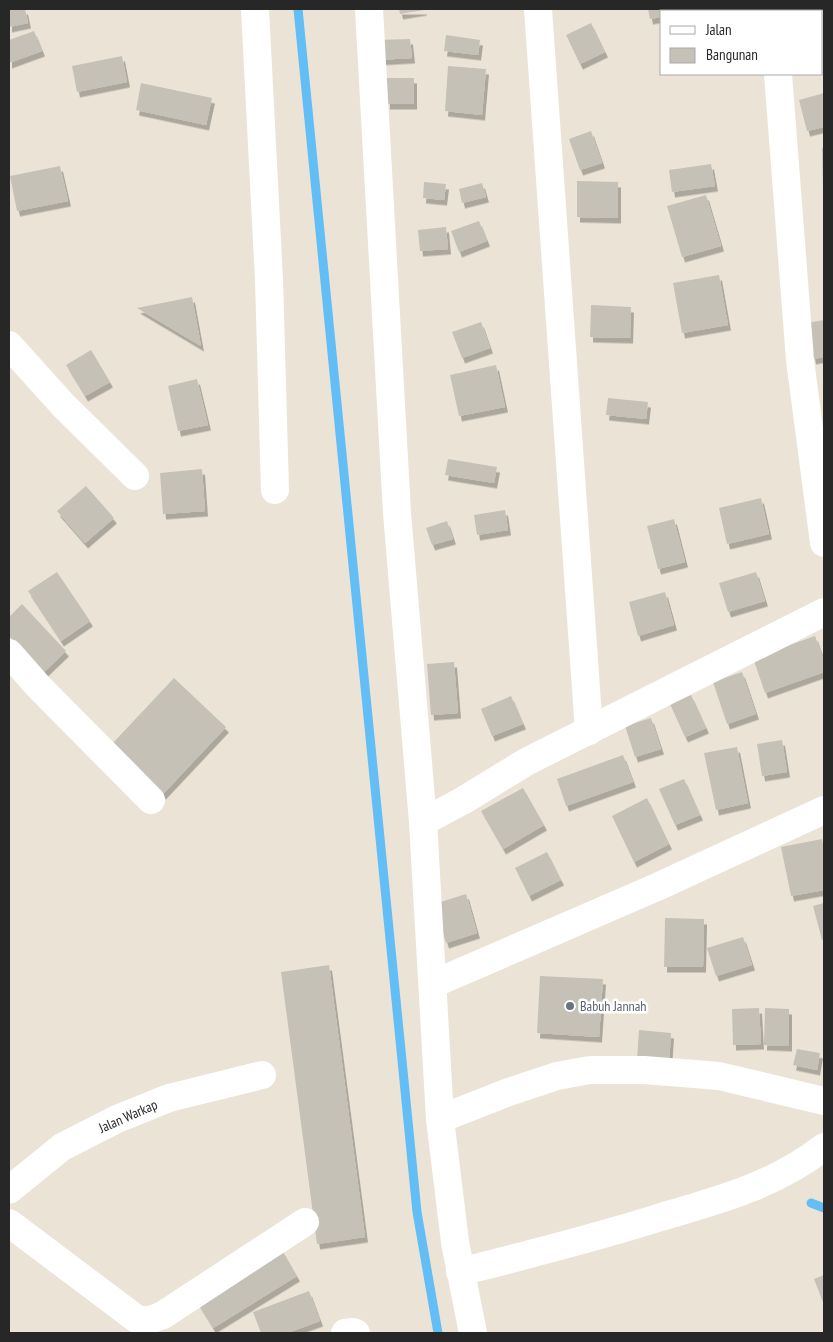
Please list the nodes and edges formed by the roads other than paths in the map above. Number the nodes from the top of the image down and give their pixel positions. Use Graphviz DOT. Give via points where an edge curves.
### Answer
graph roads {
  1 [pos="255,9"];
  2 [pos="369,9"];
  3 [pos="538,9"];
  4 [pos="778,75"];
  5 [pos="9,345"];
  6 [pos="135,476"];
  7 [pos="275,490"];
  8 [pos="824,542"];
  9 [pos="824,612"];
  10 [pos="9,653"];
  11 [pos="589,731"];
  12 [pos="151,800"];
  13 [pos="824,810"];
  14 [pos="423,822"];
  15 [pos="434,984"];
  16 [pos="262,1075"];
  17 [pos="824,1101"];
  18 [pos="440,1119"];
  19 [pos="824,1147"];
  20 [pos="9,1190"];
  21 [pos="305,1222"];
  22 [pos="9,1223"];
  23 [pos="460,1272"];
  24 [pos="345,1333"];
  25 [pos="356,1333"];
  26 [pos="473,1333"];
  1 -- 7 [label="street" via="269,280"];
  2 -- 14 [label="street" via="396,513"];
  3 -- 11 [label="street"];
  4 -- 8 [label="street" via="800,360"];
  5 -- 6 [label="street" via="64,406"];
  9 -- 11 [label="street"];
  10 -- 12 [label="street"];
  11 -- 14 [label="street" via="526,762"];
  13 -- 15 [label="street"];
  14 -- 15 [label="street"];
  15 -- 18 [label="street"];
  16 -- 20 [label="street, Jalan Warkap" via="169,1098 117,1119 62,1147"];
  17 -- 18 [label="street" via="719,1076 644,1070 590,1070 557,1076"];
  18 -- 23 [label="street"];
  19 -- 23 [label="street" via="806,1162 741,1193 597,1237"];
  21 -- 22 [label="street" via="162,1316 150,1320 138,1320"];
  23 -- 26 [label="street"];
  24 -- 25 [label="street"];
}
